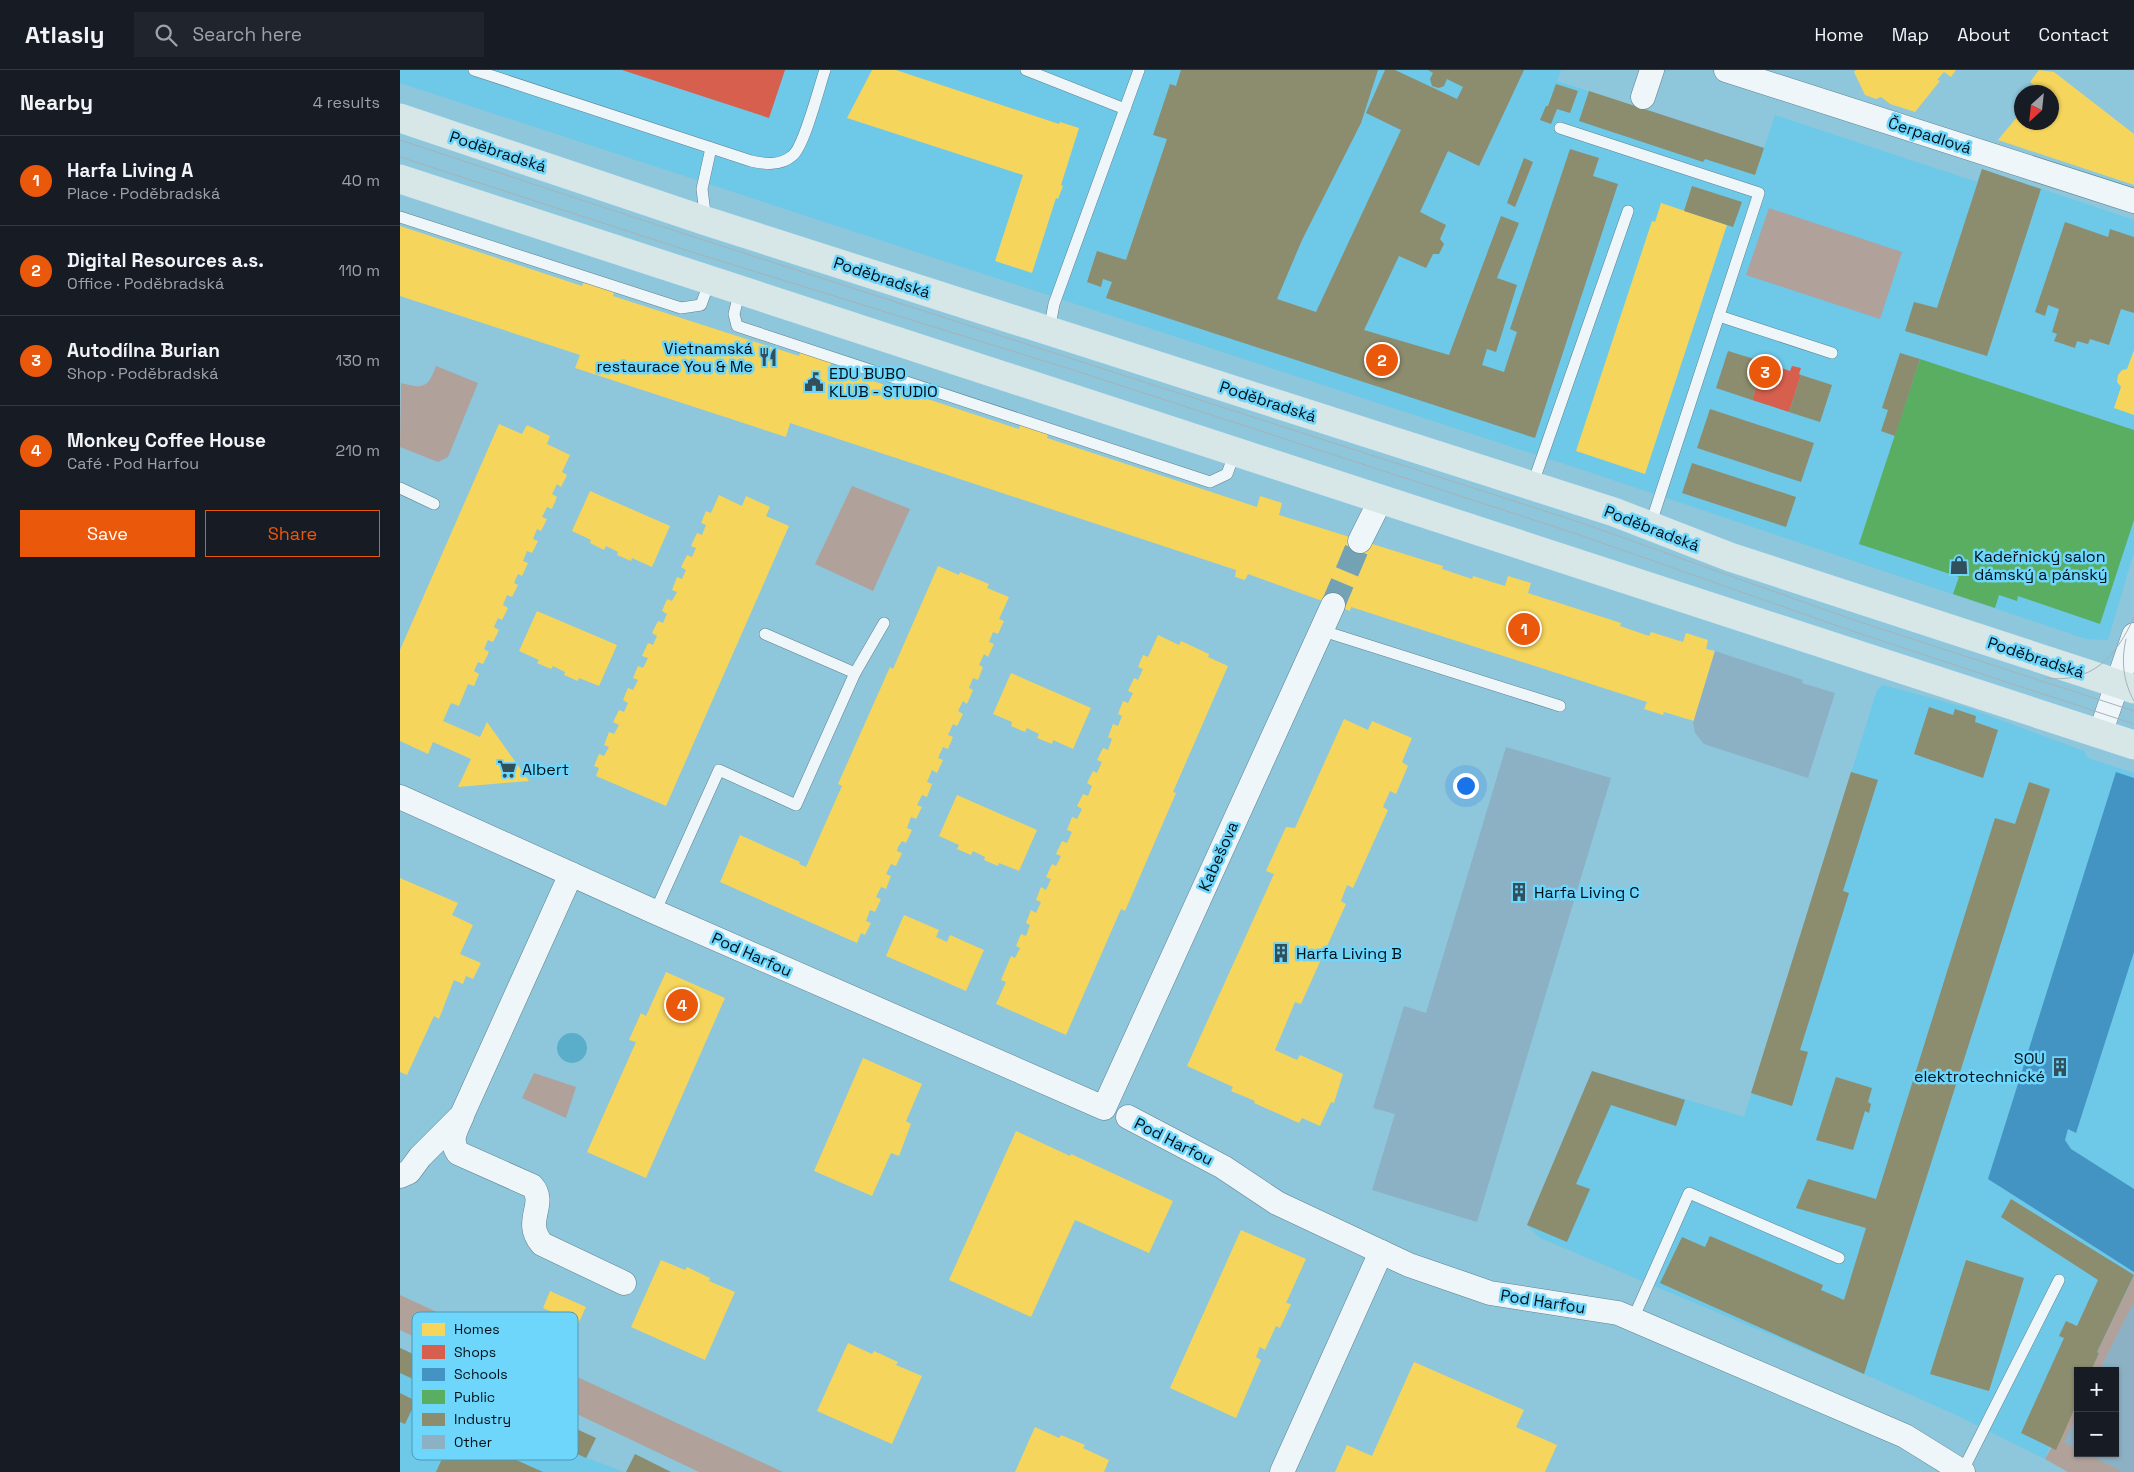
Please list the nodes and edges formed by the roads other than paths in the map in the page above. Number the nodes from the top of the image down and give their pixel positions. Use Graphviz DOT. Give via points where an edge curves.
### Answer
graph roads {
  1 [pos="474,70"];
  2 [pos="825,70"];
  3 [pos="1026,70"];
  4 [pos="1139,70"];
  5 [pos="1652,70"];
  6 [pos="1726,70"];
  7 [pos="1643,97"];
  8 [pos="1125,108"];
  9 [pos="400,118"];
  10 [pos="1560,128"];
  11 [pos="711,148"];
  12 [pos="400,178"];
  13 [pos="2134,200"];
  14 [pos="1628,210"];
  15 [pos="400,217"];
  16 [pos="706,221"];
  17 [pos="710,280"];
  18 [pos="740,290"];
  19 [pos="1719,316"];
  20 [pos="1048,331"];
  21 [pos="1832,353"];
  22 [pos="1235,452"];
  23 [pos="1532,486"];
  24 [pos="400,488"];
  25 [pos="1381,499"];
  26 [pos="434,504"];
  27 [pos="1650,526"];
  28 [pos="1360,542"];
  29 [pos="1333,605"];
  30 [pos="884,623"];
  31 [pos="1320,630"];
  32 [pos="765,634"];
  33 [pos="2134,635"];
  34 [pos="855,672"];
  35 [pos="2126,686"];
  36 [pos="1560,706"];
  37 [pos="2100,734"];
  38 [pos="2134,745"];
  39 [pos="400,797"];
  40 [pos="571,874"];
  41 [pos="655,912"];
  42 [pos="1104,1108"];
  43 [pos="462,1115"];
  44 [pos="1128,1117"];
  45 [pos="400,1176"];
  46 [pos="1381,1252"];
  47 [pos="1839,1258"];
  48 [pos="2059,1280"];
  49 [pos="624,1283"];
  50 [pos="1633,1319"];
  51 [pos="1282,1472"];
  52 [pos="1963,1472"];
  1 -- 11 [label="lane"];
  2 -- 11 [label="lane" via="801,144 794,156 766,164"];
  3 -- 8 [label="lane"];
  4 -- 8 [label="lane"];
  5 -- 7 [label="street"];
  6 -- 13 [label="street, Čerpadlová"];
  8 -- 20 [label="lane" via="1054,304"];
  9 -- 16 [label="main road, Poděbradská"];
  10 -- 19 [label="lane" via="1759,194"];
  11 -- 16 [label="lane" via="702,189"];
  12 -- 17 [label="main road"];
  14 -- 23 [label="lane"];
  15 -- 17 [label="lane" via="681,308 701,305"];
  16 -- 20 [label="main road, Poděbradská"];
  17 -- 18 [label="main road"];
  18 -- 22 [label="main road"];
  18 -- 22 [label="lane" via="734,314 737,326 1210,482 1226,474"];
  19 -- 21 [label="lane"];
  19 -- 27 [label="lane"];
  20 -- 23 [label="main road, Poděbradská"];
  22 -- 25 [label="main road"];
  23 -- 27 [label="main road, Poděbradská"];
  24 -- 26 [label="lane"];
  25 -- 28 [label="street"];
  25 -- 37 [label="main road"];
  27 -- 35 [label="main road, Poděbradská" via="1730,558"];
  29 -- 31 [label="street, Kabešova"];
  30 -- 34 [label="lane"];
  31 -- 36 [label="lane"];
  31 -- 42 [label="street, Kabešova"];
  32 -- 34 [label="lane"];
  33 -- 35 [label="street"];
  34 -- 41 [label="lane" via="796,805 719,770"];
  35 -- 37 [label="street"];
  37 -- 38 [label="main road"];
  39 -- 40 [label="street, Pod Harfou"];
  40 -- 41 [label="street, Pod Harfou"];
  40 -- 43 [label="street"];
  41 -- 42 [label="street, Pod Harfou"];
  43 -- 45 [label="street" via="409,1172"];
  43 -- 49 [label="street" via="452,1138 453,1146 458,1153 532,1186 538,1206 533,1227 542,1244"];
  44 -- 46 [label="street, Pod Harfou" via="1223,1167 1277,1203"];
  46 -- 50 [label="street, Pod Harfou" via="1490,1293 1618,1313"];
  46 -- 51 [label="street"];
  47 -- 50 [label="lane" via="1689,1193"];
  48 -- 52 [label="lane"];
  50 -- 52 [label="street, Pod Harfou" via="1905,1436"];
}
